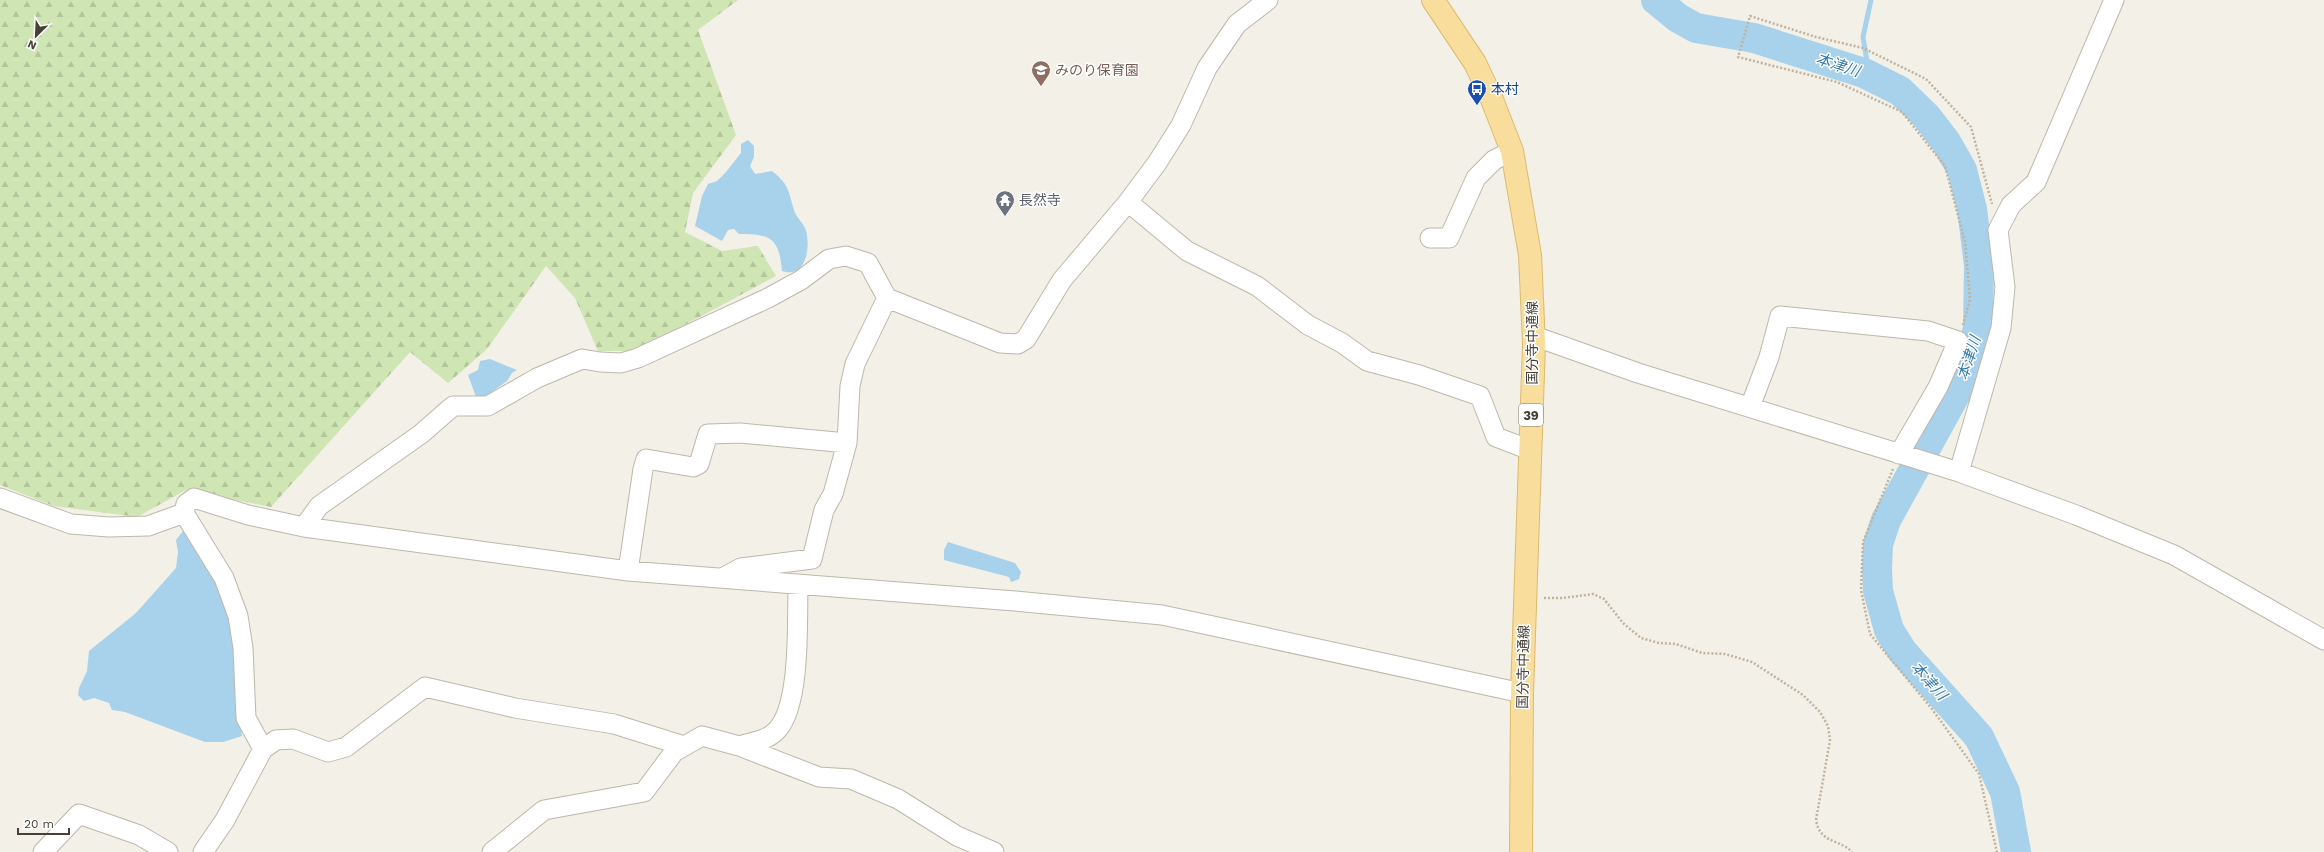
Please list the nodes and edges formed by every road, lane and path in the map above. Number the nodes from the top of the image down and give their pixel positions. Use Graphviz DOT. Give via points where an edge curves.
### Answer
graph roads {
  1 [pos="1268,0"];
  2 [pos="1432,0"];
  3 [pos="2114,0"];
  4 [pos="1512,152"];
  5 [pos="1128,202"];
  6 [pos="1998,230"];
  7 [pos="1430,238"];
  8 [pos="887,298"];
  9 [pos="1534,336"];
  10 [pos="1958,341"];
  11 [pos="1750,407"];
  12 [pos="847,443"];
  13 [pos="1530,450"];
  14 [pos="1903,455"];
  15 [pos="1959,472"];
  16 [pos="0,498"];
  17 [pos="184,513"];
  18 [pos="304,527"];
  19 [pos="628,571"];
  20 [pos="721,578"];
  21 [pos="798,584"];
  22 [pos="1525,598"];
  23 [pos="2324,640"];
  24 [pos="1522,694"];
  25 [pos="684,746"];
  26 [pos="739,746"];
  27 [pos="263,749"];
  28 [pos="43,852"];
  29 [pos="168,852"];
  30 [pos="203,852"];
  31 [pos="492,852"];
  32 [pos="994,852"];
  33 [pos="1521,852"];
  34 [pos="1852,852"];
  35 [pos="1997,852"];
  1 -- 5 [label="street" via="1237,24 1207,68 1182,125"];
  2 -- 4 [label="main road, 国分寺中通線 / 39" via="1475,63"];
  3 -- 6 [label="street" via="2036,182 2012,205"];
  4 -- 7 [label="street" via="1494,160 1476,178 1449,238"];
  4 -- 9 [label="main road, 国分寺中通線 / 39" via="1530,255"];
  5 -- 8 [label="street" via="1062,280 1026,339 1018,344 1000,343"];
  5 -- 13 [label="street" via="1187,251 1257,286 1308,325 1342,343 1367,361 1480,396 1496,437"];
  6 -- 10 [label="path" via="1971,127 1926,79 1863,48 1816,37 1750,16 1738,57 1837,82 1902,112 1945,166 1965,242 1970,299"];
  6 -- 15 [label="street" via="2005,287 2001,328"];
  8 -- 12 [label="street" via="855,364 850,386"];
  8 -- 18 [label="street" via="868,263 846,256 829,259 801,280 768,298 638,358 621,363 582,359 537,378 488,406 453,406 421,434 319,506"];
  9 -- 11 [label="street" via="1638,373"];
  9 -- 13 [label="main road, 国分寺中通線 / 39"];
  10 -- 11 [label="street" via="1928,331 1780,316 1769,357"];
  10 -- 14 [label="street"];
  11 -- 14 [label="street"];
  12 -- 19 [label="street" via="740,433 708,434 699,464 693,467 646,459"];
  12 -- 20 [label="street" via="833,494 824,510 812,559 741,568"];
  13 -- 22 [label="main road, 国分寺中通線 / 39"];
  14 -- 15 [label="street"];
  14 -- 35 [label="path" via="1863,542 1861,590 1870,634 1932,709 1979,774"];
  15 -- 23 [label="street" via="2076,514 2174,555"];
  16 -- 17 [label="street" via="71,524 109,527 148,526"];
  17 -- 18 [label="street" via="186,504 194,498 248,515"];
  17 -- 27 [label="street" via="224,578 238,616 243,648 246,718"];
  18 -- 19 [label="street"];
  19 -- 20 [label="street"];
  20 -- 21 [label="street"];
  21 -- 24 [label="street" via="1162,615"];
  21 -- 26 [label="street" via="796,678 790,703 778,729 764,740"];
  22 -- 24 [label="main road, 国分寺中通線 / 39"];
  22 -- 34 [label="path" via="1562,598 1593,594 1604,599 1623,623 1641,638 1676,644 1702,653 1725,654 1752,662 1804,695 1820,712 1828,726 1830,740 1816,820 1818,828 1828,840"];
  24 -- 33 [label="main road, 国分寺中通線 / 39"];
  25 -- 26 [label="street" via="702,736"];
  25 -- 27 [label="street" via="614,724 515,708 425,687 346,747 328,752 293,740 276,740"];
  25 -- 31 [label="street" via="674,752 644,792 544,810"];
  26 -- 32 [label="street" via="819,777 851,779 898,799 957,836"];
  27 -- 30 [label="street" via="225,820"];
  28 -- 29 [label="street" via="79,814 139,835"];
}
